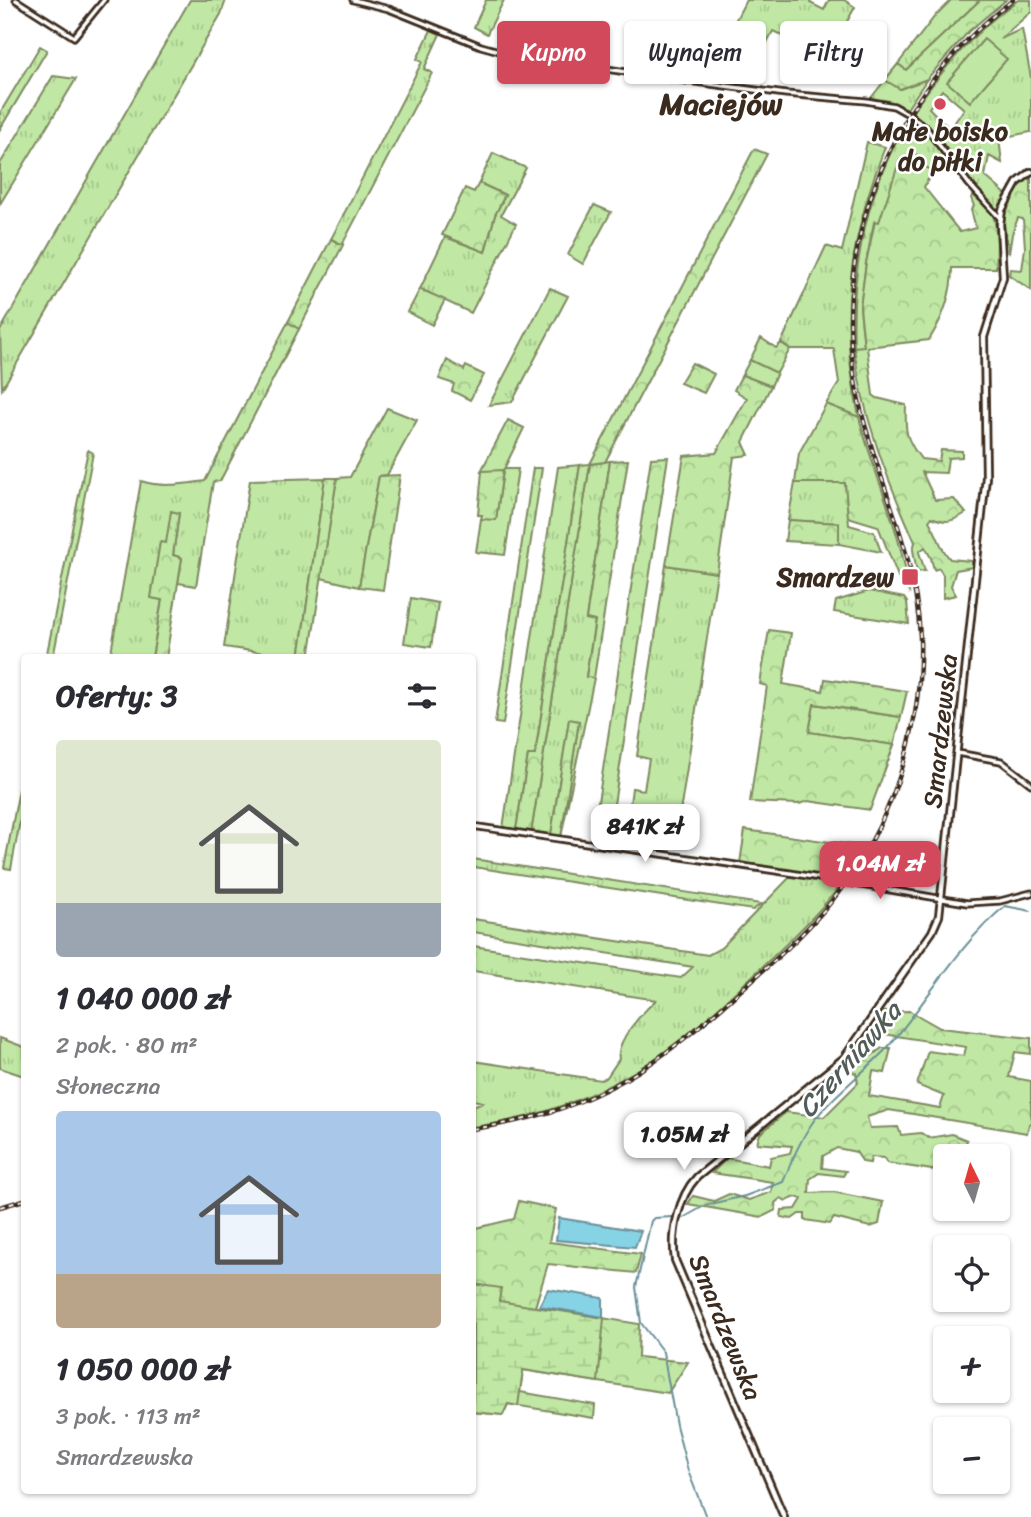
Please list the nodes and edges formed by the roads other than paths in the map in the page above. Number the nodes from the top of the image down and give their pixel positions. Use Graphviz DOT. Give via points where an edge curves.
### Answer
graph roads {
  1 [pos="16,0"];
  2 [pos="104,0"];
  3 [pos="353,0"];
  4 [pos="1031,172"];
  5 [pos="990,207"];
  6 [pos="1002,210"];
  7 [pos="1000,218"];
  8 [pos="957,753"];
  9 [pos="1031,784"];
  10 [pos="476,827"];
  11 [pos="1031,893"];
  12 [pos="942,897"];
  13 [pos="784,1517"];
  1 -- 2 [label="street" via="74,37"];
  3 -- 5 [label="street" via="510,54 894,106 927,130"];
  4 -- 6 [label="street, Smardzewska" via="1017,183"];
  5 -- 6 [label="street"];
  5 -- 7 [label="street"];
  6 -- 7 [label="street, Smardzewska"];
  7 -- 8 [label="street, Smardzewska" via="1003,277 983,345 985,482"];
  8 -- 9 [label="street" via="1001,761"];
  8 -- 12 [label="street, Smardzewska"];
  10 -- 12 [label="street"];
  11 -- 12 [label="street" via="975,903"];
  12 -- 13 [label="street, Smardzewska" via="932,932 844,1058 697,1177 681,1203 676,1260"];
}
